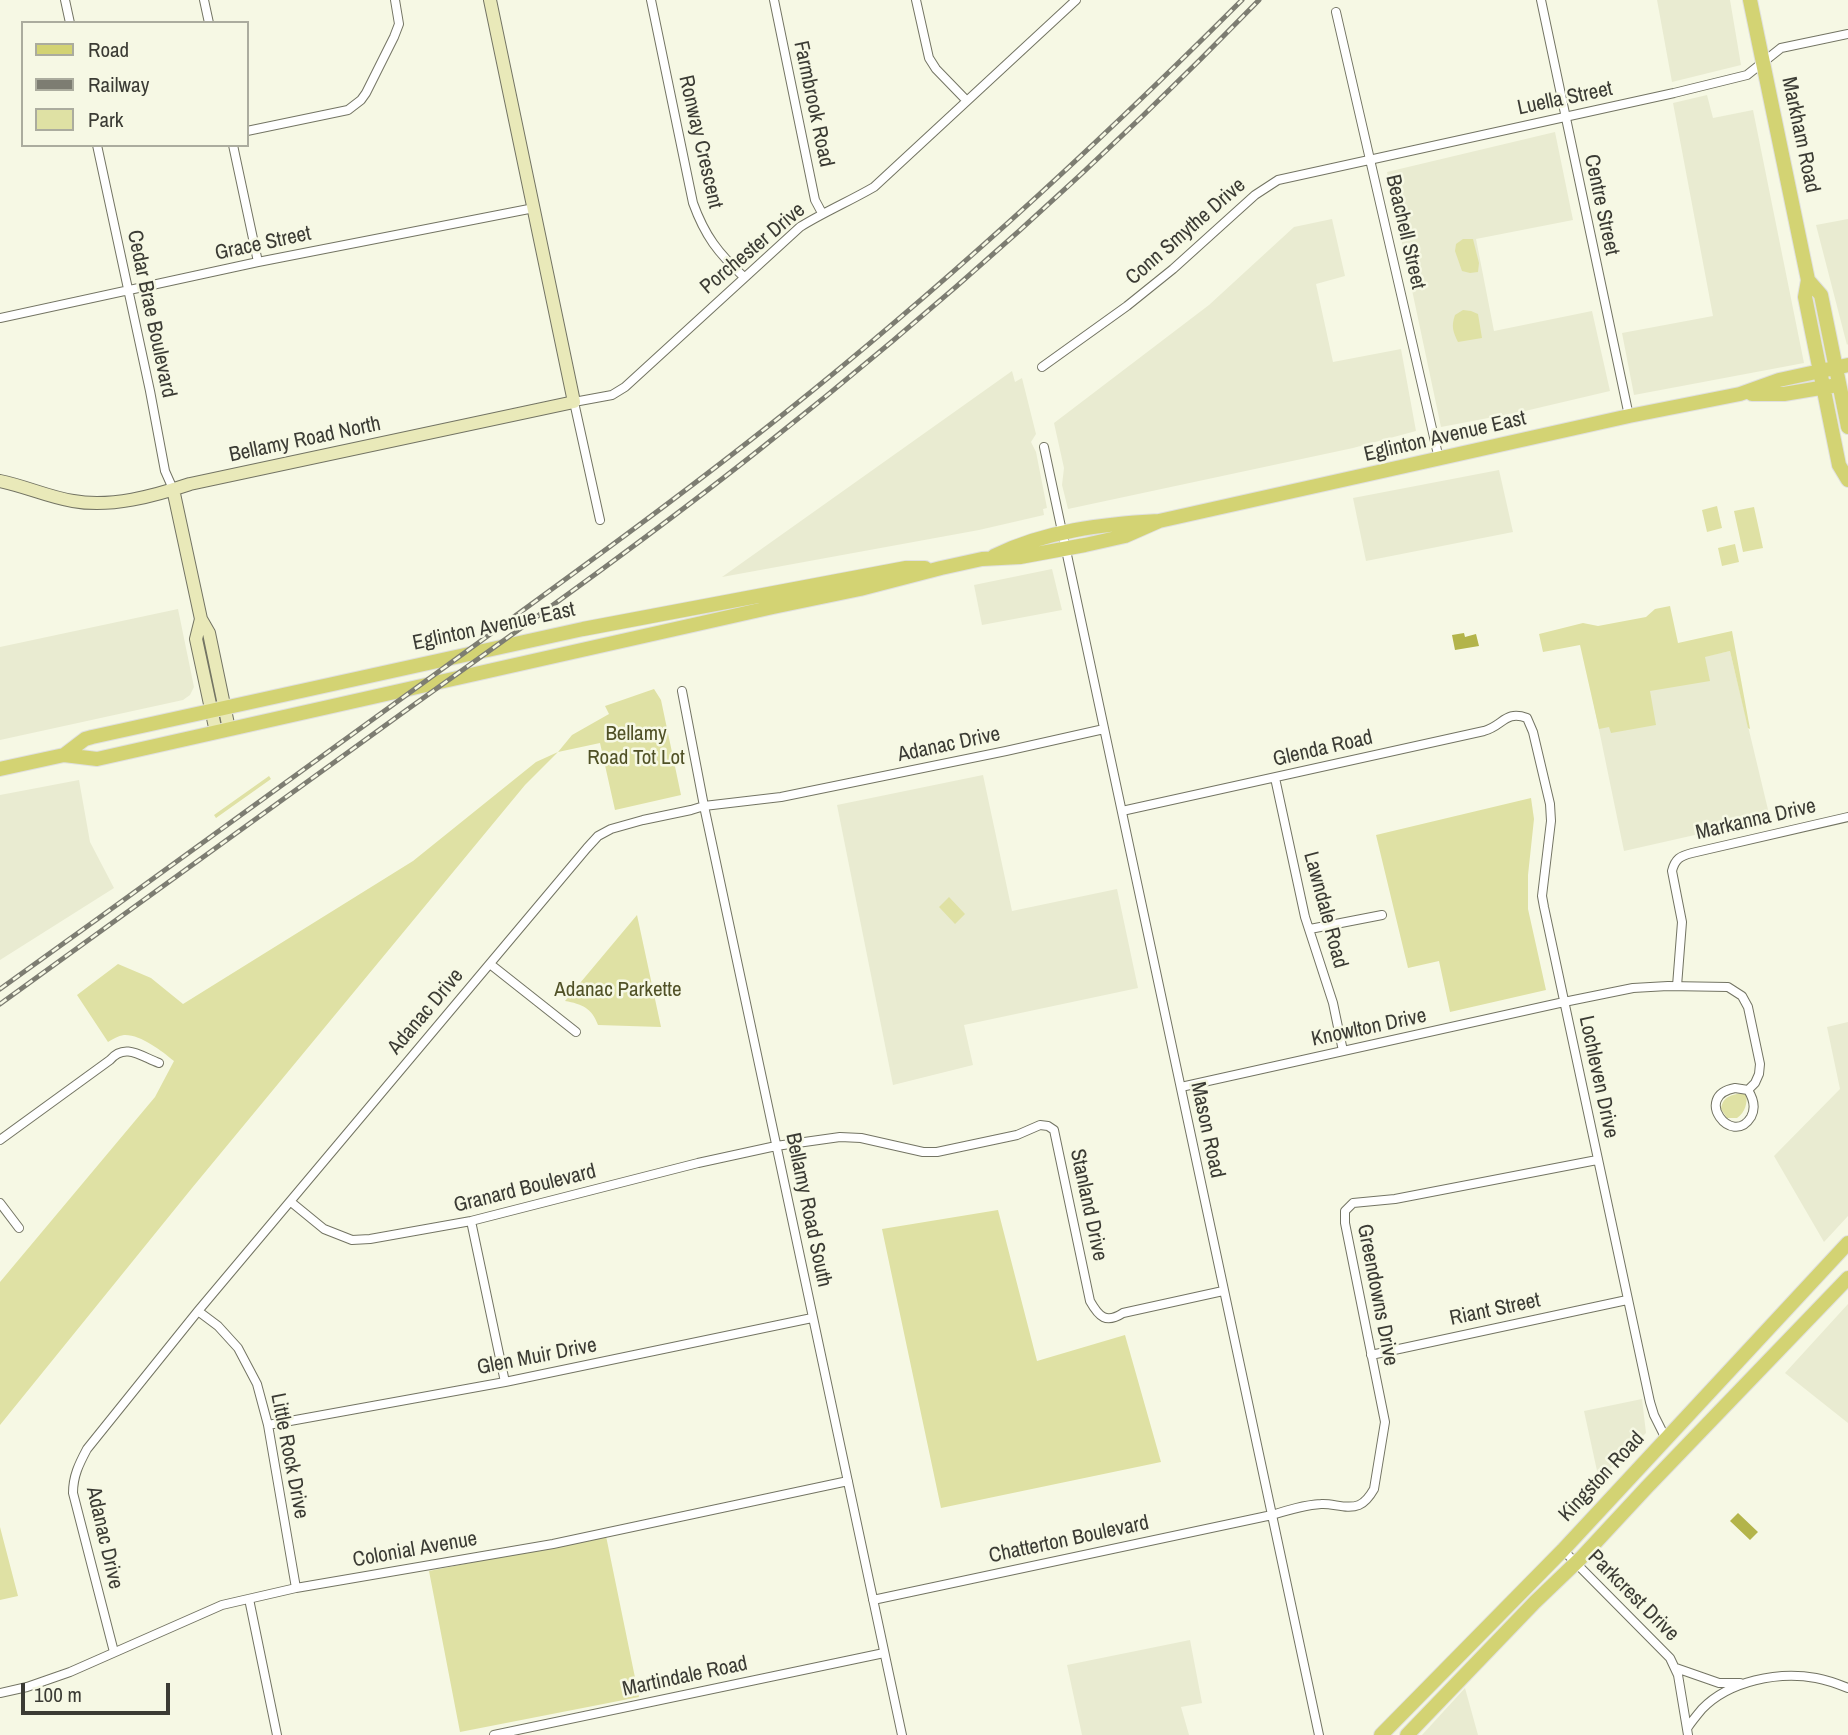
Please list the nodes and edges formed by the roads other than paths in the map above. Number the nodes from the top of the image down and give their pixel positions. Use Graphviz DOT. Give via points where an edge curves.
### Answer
graph roads {
  1 [pos="65,0"];
  2 [pos="204,0"];
  3 [pos="395,0"];
  4 [pos="490,0"];
  5 [pos="651,0"];
  6 [pos="774,0"];
  7 [pos="916,0"];
  8 [pos="1076,0"];
  9 [pos="1541,0"];
  10 [pos="1750,0"];
  11 [pos="1336,12"];
  12 [pos="70,21"];
  13 [pos="209,21"];
  14 [pos="1848,34"];
  15 [pos="1764,63"];
  16 [pos="967,101"];
  17 [pos="1565,117"];
  18 [pos="248,131"];
  19 [pos="97,147"];
  20 [pos="233,147"];
  21 [pos="1370,159"];
  22 [pos="534,208"];
  23 [pos="822,213"];
  24 [pos="258,262"];
  25 [pos="744,277"];
  26 [pos="1808,280"];
  27 [pos="127,291"];
  28 [pos="0,318"];
  29 [pos="1842,366"];
  30 [pos="1042,367"];
  31 [pos="1820,371"];
  32 [pos="1844,384"];
  33 [pos="1823,388"];
  34 [pos="1740,394"];
  35 [pos="575,402"];
  36 [pos="1629,416"];
  37 [pos="1848,428"];
  38 [pos="1044,447"];
  39 [pos="1439,459"];
  40 [pos="1848,480"];
  41 [pos="0,481"];
  42 [pos="173,489"];
  43 [pos="600,520"];
  44 [pos="1159,521"];
  45 [pos="1063,533"];
  46 [pos="1066,549"];
  47 [pos="990,558"];
  48 [pos="941,568"];
  49 [pos="682,691"];
  50 [pos="218,709"];
  51 [pos="1527,718"];
  52 [pos="1104,729"];
  53 [pos="223,731"];
  54 [pos="64,755"];
  55 [pos="0,769"];
  56 [pos="1275,778"];
  57 [pos="704,806"];
  58 [pos="1122,811"];
  59 [pos="1848,817"];
  60 [pos="1382,915"];
  61 [pos="1310,929"];
  62 [pos="490,964"];
  63 [pos="1677,986"];
  64 [pos="1564,1002"];
  65 [pos="576,1032"];
  66 [pos="1343,1051"];
  67 [pos="159,1063"];
  68 [pos="1181,1087"];
  69 [pos="1748,1090"];
  70 [pos="0,1140"];
  71 [pos="776,1146"];
  72 [pos="1597,1160"];
  73 [pos="291,1202"];
  74 [pos="0,1203"];
  75 [pos="471,1221"];
  76 [pos="19,1227"];
  77 [pos="1848,1243"];
  78 [pos="1848,1278"];
  79 [pos="1223,1291"];
  80 [pos="1627,1300"];
  81 [pos="198,1311"];
  82 [pos="812,1318"];
  83 [pos="1371,1355"];
  84 [pos="505,1382"];
  85 [pos="268,1425"];
  86 [pos="1667,1439"];
  87 [pos="848,1481"];
  88 [pos="1272,1515"];
  89 [pos="1563,1550"];
  90 [pos="1576,1563"];
  91 [pos="1529,1583"];
  92 [pos="296,1588"];
  93 [pos="249,1599"];
  94 [pos="873,1600"];
  95 [pos="1535,1602"];
  96 [pos="114,1652"];
  97 [pos="884,1653"];
  98 [pos="1676,1668"];
  99 [pos="1746,1682"];
  100 [pos="1848,1688"];
  101 [pos="0,1693"];
  102 [pos="1688,1731"];
  103 [pos="277,1735"];
  104 [pos="494,1735"];
  105 [pos="902,1735"];
  106 [pos="1319,1735"];
  107 [pos="1381,1735"];
  108 [pos="1408,1735"];
  1 -- 12 [label="street"];
  2 -- 13 [label="street"];
  3 -- 18 [label="street" via="399,24 361,100 348,110"];
  4 -- 22 [label="street"];
  5 -- 25 [label="street, Ronway Crescent" via="693,202 708,237"];
  6 -- 23 [label="street, Farmbrook Road"];
  7 -- 16 [label="street" via="929,58"];
  8 -- 16 [label="street, Porchester Drive"];
  9 -- 17 [label="street, Centre Street"];
  10 -- 15 [label="main road, Markham Road"];
  11 -- 21 [label="street, Beachell Street"];
  14 -- 15 [label="street, Luella Street" via="1781,48"];
  15 -- 17 [label="street, Luella Street" via="1747,75"];
  15 -- 26 [label="main road, Markham Road"];
  16 -- 23 [label="street, Porchester Drive" via="874,187"];
  17 -- 21 [label="street, Luella Street"];
  17 -- 36 [label="street, Centre Street"];
  19 -- 27 [label="street, Cedar Brae Boulevard"];
  20 -- 24 [label="street"];
  21 -- 30 [label="street, Conn Smythe Drive" via="1266,186 1173,269"];
  21 -- 39 [label="street, Beachell Street"];
  22 -- 24 [label="street, Grace Street"];
  22 -- 35 [label="street"];
  23 -- 25 [label="street, Porchester Drive"];
  24 -- 27 [label="street, Grace Street"];
  25 -- 35 [label="street, Porchester Drive" via="625,387 612,395"];
  26 -- 29 [label="main road, Markham Road" via="1821,295"];
  26 -- 31 [label="main road, Markham Road" via="1805,297"];
  27 -- 28 [label="street, Grace Street"];
  27 -- 42 [label="street, Cedar Brae Boulevard" via="165,471"];
  29 -- 31 [label="main road, Eglinton Avenue East"];
  29 -- 32 [label="main road, Markham Road"];
  31 -- 33 [label="main road, Markham Road"];
  31 -- 34 [label="main road, Eglinton Avenue East"];
  32 -- 33 [label="main road, Eglinton Avenue East"];
  32 -- 37 [label="main road, Markham Road"];
  33 -- 34 [label="main road, Eglinton Avenue East"];
  33 -- 40 [label="main road, Markham Road" via="1839,466"];
  34 -- 36 [label="main road, Eglinton Avenue East"];
  35 -- 42 [label="street, Bellamy Road North"];
  35 -- 43 [label="street"];
  36 -- 39 [label="main road, Eglinton Avenue East"];
  38 -- 45 [label="street"];
  39 -- 44 [label="main road, Eglinton Avenue East"];
  41 -- 42 [label="street, Bellamy Road North" via="90,503"];
  42 -- 50 [label="street" via="201,619 209,633"];
  44 -- 45 [label="main road, Eglinton Avenue East"];
  44 -- 46 [label="main road, Eglinton Avenue East" via="1125,536"];
  45 -- 46 [label="street, Mason Road"];
  45 -- 47 [label="main road, Eglinton Avenue East" via="1017,544"];
  46 -- 47 [label="main road, Eglinton Avenue East"];
  46 -- 52 [label="street, Mason Road"];
  47 -- 48 [label="main road, Eglinton Avenue East"];
  48 -- 50 [label="main road, Eglinton Avenue East" via="906,568 583,629"];
  48 -- 53 [label="main road, Eglinton Avenue East"];
  49 -- 57 [label="street, Bellamy Road South"];
  50 -- 53 [label="street"];
  50 -- 54 [label="main road, Eglinton Avenue East" via="85,739"];
  51 -- 56 [label="street, Glenda Road" via="1513,715 1484,731"];
  51 -- 64 [label="street, Lochleven Drive" via="1549,804 1542,896"];
  52 -- 57 [label="street, Adanac Drive" via="781,797"];
  52 -- 58 [label="street, Mason Road"];
  53 -- 54 [label="main road, Eglinton Avenue East" via="97,758"];
  54 -- 55 [label="main road, Eglinton Avenue East"];
  56 -- 58 [label="street, Glenda Road"];
  56 -- 61 [label="street, Lawndale Road"];
  57 -- 62 [label="street, Adanac Drive" via="619,826 598,836"];
  57 -- 71 [label="street, Bellamy Road South"];
  58 -- 68 [label="street, Mason Road"];
  59 -- 63 [label="street, Markanna Drive" via="1677,859 1672,872 1682,935"];
  60 -- 61 [label="street"];
  61 -- 66 [label="street, Lawndale Road"];
  62 -- 65 [label="street"];
  62 -- 73 [label="street, Adanac Drive"];
  63 -- 64 [label="street, Knowlton Drive" via="1633,988"];
  63 -- 69 [label="street, Knowlton Drive" via="1728,987 1742,996 1760,1064"];
  64 -- 66 [label="street, Knowlton Drive"];
  64 -- 72 [label="street, Lochleven Drive"];
  66 -- 68 [label="street, Knowlton Drive"];
  67 -- 70 [label="street" via="133,1051 115,1054"];
  68 -- 79 [label="street, Mason Road"];
  69 -- 69 [label="street" via="1728,1089 1718,1097 1721,1121 1745,1124 1754,1108"];
  71 -- 75 [label="street, Granard Boulevard"];
  71 -- 79 [label="street, Stanland Drive" via="840,1137 937,1152 1048,1126 1054,1130 1090,1301 1096,1311 1115,1318 1123,1312"];
  71 -- 82 [label="street, Bellamy Road South"];
  72 -- 80 [label="street, Lochleven Drive"];
  72 -- 83 [label="street, Greendowns Drive" via="1348,1207 1345,1223"];
  73 -- 75 [label="street, Granard Boulevard" via="324,1229 352,1240"];
  73 -- 81 [label="street, Adanac Drive"];
  74 -- 76 [label="street"];
  75 -- 84 [label="street"];
  77 -- 86 [label="main road, Kingston Road"];
  78 -- 90 [label="main road, Kingston Road"];
  79 -- 88 [label="street, Mason Road"];
  80 -- 83 [label="street, Riant Street"];
  80 -- 86 [label="street, Lochleven Drive" via="1650,1402"];
  81 -- 85 [label="street, Little Rock Drive" via="238,1348 257,1384"];
  81 -- 96 [label="street, Adanac Drive" via="87,1449 75,1472 76,1506"];
  82 -- 84 [label="street, Glen Muir Drive"];
  82 -- 87 [label="street, Bellamy Road South"];
  83 -- 88 [label="street, Greendowns Drive" via="1385,1422 1371,1494 1354,1507 1322,1503"];
  84 -- 85 [label="street, Glen Muir Drive"];
  85 -- 92 [label="street, Little Rock Drive"];
  86 -- 89 [label="main road, Kingston Road"];
  87 -- 92 [label="street, Colonial Avenue" via="554,1544"];
  87 -- 94 [label="street, Bellamy Road South"];
  88 -- 94 [label="street, Chatterton Boulevard"];
  88 -- 106 [label="street, Mason Road"];
  89 -- 90 [label="street, Parkcrest Drive"];
  89 -- 91 [label="main road, Kingston Road"];
  90 -- 95 [label="main road, Kingston Road"];
  90 -- 98 [label="street, Parkcrest Drive"];
  91 -- 95 [label="main road"];
  91 -- 107 [label="main road, Kingston Road"];
  92 -- 93 [label="street, Colonial Avenue"];
  93 -- 96 [label="street, Colonial Avenue" via="222,1605"];
  93 -- 103 [label="street"];
  94 -- 97 [label="street, Bellamy Road South"];
  95 -- 108 [label="main road, Kingston Road"];
  96 -- 101 [label="street, Colonial Avenue" via="61,1675"];
  97 -- 104 [label="street, Martindale Road"];
  97 -- 105 [label="street, Bellamy Road South"];
  98 -- 99 [label="street, Parkcrest Drive" via="1718,1683"];
  98 -- 102 [label="street, Parkcrest Drive"];
  99 -- 100 [label="street, Parkcrest Drive" via="1798,1676"];
  99 -- 102 [label="street, Parkcrest Drive" via="1709,1703"];
}
